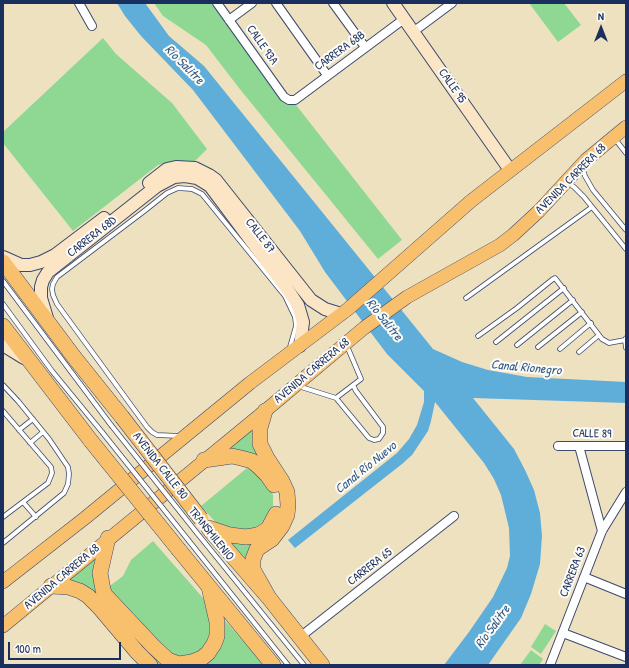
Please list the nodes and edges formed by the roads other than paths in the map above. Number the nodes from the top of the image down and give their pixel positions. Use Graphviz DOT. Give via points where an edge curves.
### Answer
graph roads {
  1 [pos="79,3"];
  2 [pos="217,3"];
  3 [pos="252,3"];
  4 [pos="276,3"];
  5 [pos="333,3"];
  6 [pos="393,3"];
  7 [pos="452,3"];
  8 [pos="404,19"];
  9 [pos="230,20"];
  10 [pos="92,26"];
  11 [pos="413,32"];
  12 [pos="365,47"];
  13 [pos="327,75"];
  14 [pos="626,81"];
  15 [pos="289,100"];
  16 [pos="626,127"];
  17 [pos="614,137"];
  18 [pos="626,153"];
  19 [pos="582,164"];
  20 [pos="176,167"];
  21 [pos="510,170"];
  22 [pos="186,176"];
  23 [pos="565,182"];
  24 [pos="592,207"];
  25 [pos="626,230"];
  26 [pos="626,249"];
  27 [pos="3,257"];
  28 [pos="3,262"];
  29 [pos="3,281"];
  30 [pos="564,288"];
  31 [pos="466,298"];
  32 [pos="573,300"];
  33 [pos="3,304"];
  34 [pos="345,312"];
  35 [pos="582,312"];
  36 [pos="591,323"];
  37 [pos="3,326"];
  38 [pos="51,326"];
  39 [pos="599,335"];
  40 [pos="478,336"];
  41 [pos="625,339"];
  42 [pos="496,342"];
  43 [pos="346,343"];
  44 [pos="3,345"];
  45 [pos="517,345"];
  46 [pos="300,346"];
  47 [pos="538,347"];
  48 [pos="626,348"];
  49 [pos="560,349"];
  50 [pos="579,352"];
  51 [pos="286,356"];
  52 [pos="32,365"];
  53 [pos="3,385"];
  54 [pos="296,385"];
  55 [pos="353,385"];
  56 [pos="336,398"];
  57 [pos="3,411"];
  58 [pos="265,411"];
  59 [pos="33,419"];
  60 [pos="116,421"];
  61 [pos="19,430"];
  62 [pos="44,432"];
  63 [pos="188,436"];
  64 [pos="96,437"];
  65 [pos="30,443"];
  66 [pos="558,446"];
  67 [pos="579,446"];
  68 [pos="626,446"];
  69 [pos="204,460"];
  70 [pos="626,492"];
  71 [pos="23,502"];
  72 [pos="454,516"];
  73 [pos="36,517"];
  74 [pos="3,518"];
  75 [pos="202,527"];
  76 [pos="602,531"];
  77 [pos="108,538"];
  78 [pos="3,543"];
  79 [pos="184,546"];
  80 [pos="584,578"];
  81 [pos="3,582"];
  82 [pos="51,586"];
  83 [pos="209,587"];
  84 [pos="626,594"];
  85 [pos="269,598"];
  86 [pos="3,626"];
  87 [pos="563,633"];
  88 [pos="300,637"];
  89 [pos="626,657"];
  90 [pos="150,665"];
  91 [pos="273,665"];
  92 [pos="288,665"];
  93 [pos="304,665"];
  94 [pos="322,665"];
  95 [pos="550,665"];
  1 -- 10 [label="street"];
  2 -- 9 [label="street, CALLE 93A"];
  3 -- 9 [label="street"];
  4 -- 13 [label="street"];
  5 -- 12 [label="street"];
  6 -- 8 [label="street, CALLE 95"];
  7 -- 11 [label="street"];
  8 -- 11 [label="street, CALLE 95"];
  8 -- 12 [label="street, CARRERA 68B"];
  9 -- 15 [label="street, CALLE 93A" via="284,97"];
  11 -- 21 [label="street, CALLE 95"];
  12 -- 13 [label="street, CARRERA 68B"];
  13 -- 15 [label="street, CARRERA 68B" via="295,100"];
  14 -- 21 [label="main road, AVENIDA CARRERA 68"];
  16 -- 17 [label="main road, AVENIDA CARRERA 68"];
  17 -- 18 [label="lane"];
  17 -- 19 [label="main road, AVENIDA CARRERA 68"];
  19 -- 23 [label="main road, AVENIDA CARRERA 68"];
  19 -- 25 [label="lane" via="593,190"];
  20 -- 27 [label="street, CARRERA 68D" via="163,172 48,259 21,265"];
  20 -- 34 [label="street, CALLE 87" via="195,168 216,180 311,300 325,309"];
  21 -- 34 [label="main road, AVENIDA CARRERA 68"];
  22 -- 38 [label="street, CARRERA 68D" via="174,177 157,186 48,272 43,280 41,298"];
  22 -- 46 [label="street, CALLE 87" via="197,178 210,186 290,293 298,305 303,322"];
  23 -- 24 [label="lane" via="574,187"];
  23 -- 43 [label="main road, AVENIDA CARRERA 68" via="527,223 500,245 408,297"];
  24 -- 26 [label="lane"];
  24 -- 31 [label="lane"];
  28 -- 38 [label="highway, AVENIDA CALLE 80"];
  29 -- 60 [label="lane"];
  30 -- 32 [label="lane"];
  30 -- 40 [label="lane" via="553,278"];
  30 -- 42 [label="lane"];
  32 -- 35 [label="lane"];
  32 -- 45 [label="lane"];
  33 -- 64 [label="lane"];
  34 -- 46 [label="main road, AVENIDA CARRERA 68"];
  35 -- 36 [label="lane"];
  35 -- 47 [label="lane"];
  36 -- 39 [label="lane"];
  36 -- 49 [label="lane"];
  37 -- 52 [label="highway"];
  38 -- 60 [label="highway, AVENIDA CALLE 80"];
  39 -- 41 [label="lane" via="609,343"];
  39 -- 50 [label="lane"];
  41 -- 48 [label="lane"];
  43 -- 54 [label="main road, AVENIDA CARRERA 68"];
  43 -- 55 [label="lane" via="361,379"];
  44 -- 52 [label="street"];
  46 -- 51 [label="main road, AVENIDA CARRERA 68"];
  51 -- 63 [label="main road, AVENIDA CARRERA 68"];
  51 -- 63 [label="lane" via="296,326 292,308 202,194 192,189 178,188 167,193 57,277 53,284 53,296 152,432 164,436"];
  52 -- 64 [label="highway"];
  53 -- 59 [label="lane"];
  54 -- 56 [label="lane"];
  54 -- 58 [label="main road, AVENIDA CARRERA 68"];
  55 -- 56 [label="lane"];
  55 -- 56 [label="lane" via="383,427 379,439 369,438"];
  57 -- 61 [label="lane"];
  58 -- 69 [label="main road, AVENIDA CARRERA 68"];
  58 -- 85 [label="highway" via="260,428 260,444 282,481 287,492 288,504 282,526 272,539 257,549 253,559 253,569"];
  59 -- 61 [label="lane"];
  59 -- 62 [label="lane"];
  60 -- 75 [label="highway, AVENIDA CALLE 80, bridge"];
  61 -- 65 [label="lane"];
  62 -- 65 [label="lane"];
  62 -- 73 [label="lane" via="68,466 69,474 64,493"];
  63 -- 81 [label="main road, AVENIDA CARRERA 68"];
  64 -- 79 [label="highway, bridge"];
  65 -- 71 [label="lane" via="51,467 52,473 48,483"];
  66 -- 67 [label="street, CALLE 89"];
  67 -- 68 [label="street, CALLE 89"];
  67 -- 76 [label="street"];
  69 -- 75 [label="highway" via="232,456 252,461 274,485 278,505 277,513 268,529 258,535 239,537"];
  69 -- 77 [label="main road, AVENIDA CARRERA 68"];
  70 -- 76 [label="street, CARRERA 63"];
  71 -- 73 [label="lane"];
  71 -- 74 [label="lane"];
  72 -- 88 [label="street, CARRERA 65"];
  73 -- 78 [label="lane"];
  75 -- 85 [label="highway, AVENIDA CALLE 80"];
  75 -- 93 [label="lane, TRANSMILENIO"];
  76 -- 80 [label="street, CARRERA 63"];
  77 -- 82 [label="main road, AVENIDA CARRERA 68"];
  77 -- 83 [label="highway" via="100,566 100,578 105,595 168,660 179,664 192,662 202,658 214,644 218,622"];
  79 -- 83 [label="highway"];
  79 -- 92 [label="lane, TRANSMILENIO"];
  80 -- 84 [label="street"];
  80 -- 87 [label="street, CARRERA 63"];
  82 -- 86 [label="main road, AVENIDA CARRERA 68"];
  82 -- 90 [label="highway" via="68,587 88,596"];
  83 -- 91 [label="highway"];
  85 -- 88 [label="highway, AVENIDA CALLE 80"];
  87 -- 89 [label="street"];
  87 -- 95 [label="street, CARRERA 63"];
  88 -- 94 [label="highway, AVENIDA CALLE 80"];
}
